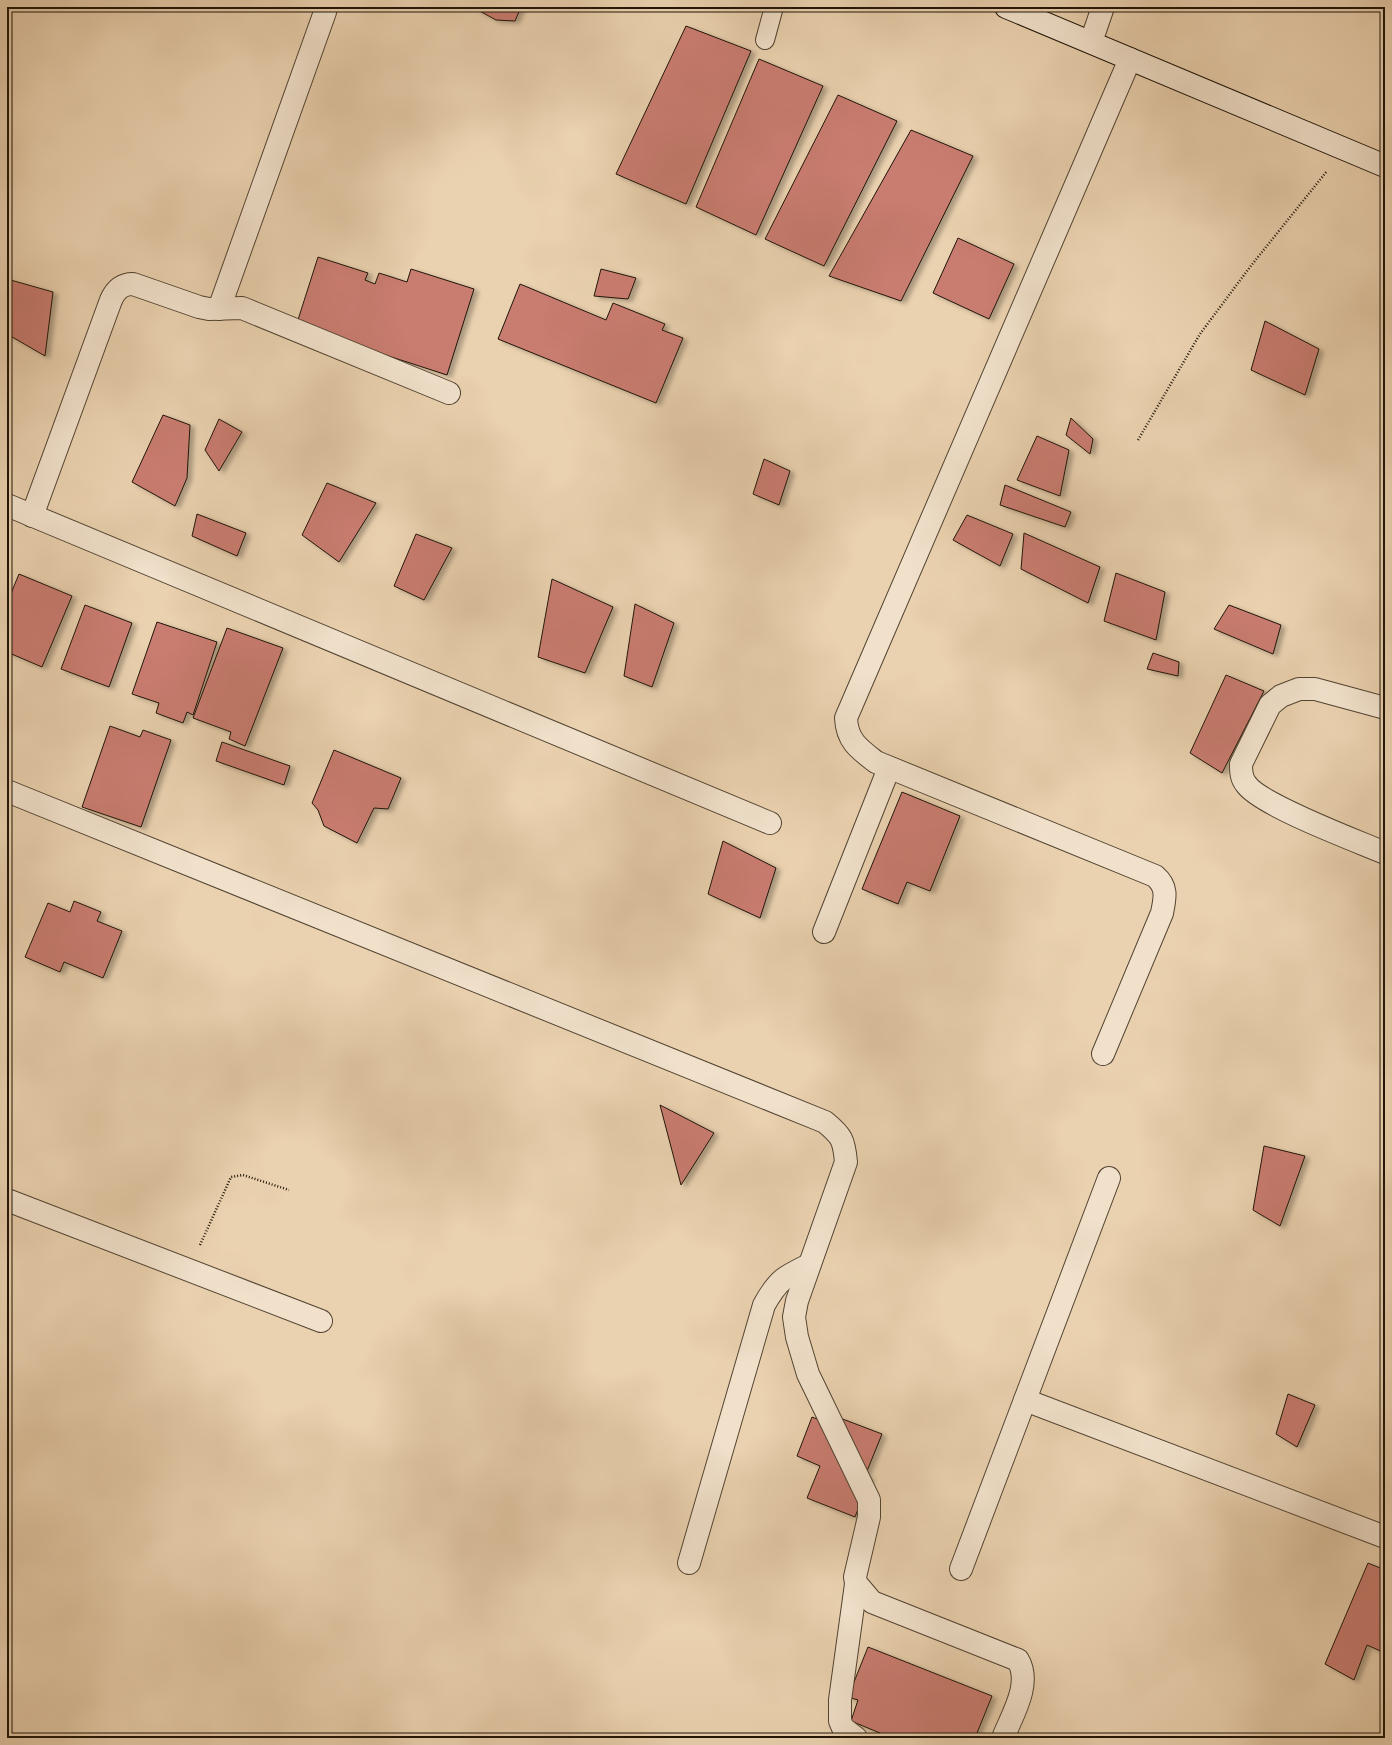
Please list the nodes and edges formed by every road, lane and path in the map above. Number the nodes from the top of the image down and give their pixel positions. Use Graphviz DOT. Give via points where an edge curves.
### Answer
graph roads {
  1 [pos="774,7"];
  2 [pos="1006,7"];
  3 [pos="1103,7"];
  4 [pos="325,12"];
  5 [pos="765,40"];
  6 [pos="1091,42"];
  7 [pos="1130,59"];
  8 [pos="1344,151"];
  9 [pos="1385,166"];
  10 [pos="219,309"];
  11 [pos="449,393"];
  12 [pos="1138,440"];
  13 [pos="7,505"];
  14 [pos="32,516"];
  15 [pos="1385,708"];
  16 [pos="889,768"];
  17 [pos="7,791"];
  18 [pos="770,823"];
  19 [pos="1385,853"];
  20 [pos="824,932"];
  21 [pos="1103,1054"];
  22 [pos="1109,1178"];
  23 [pos="289,1190"];
  24 [pos="7,1200"];
  25 [pos="809,1265"];
  26 [pos="189,1271"];
  27 [pos="321,1321"];
  28 [pos="1025,1400"];
  29 [pos="1385,1537"];
  30 [pos="689,1563"];
  31 [pos="961,1569"];
  32 [pos="856,1584"];
  33 [pos="856,1738"];
  34 [pos="1002,1738"];
  1 -- 5 [label="lane"];
  2 -- 6 [label="street"];
  3 -- 6 [label="street"];
  4 -- 10 [label="street"];
  6 -- 7 [label="street"];
  7 -- 8 [label="street"];
  7 -- 16 [label="street" via="846,718 847,730 858,749"];
  8 -- 9 [label="street"];
  8 -- 12 [label="path" via="1250,267 1200,334"];
  10 -- 11 [label="street" via="242,308 253,312"];
  10 -- 14 [label="street" via="190,305 133,284 120,287 114,293"];
  13 -- 14 [label="street"];
  14 -- 18 [label="street"];
  15 -- 19 [label="street" via="1315,689 1299,689 1281,696 1270,705 1241,764 1241,774 1246,785 1268,802"];
  16 -- 20 [label="street"];
  16 -- 21 [label="street" via="1155,876 1161,882 1165,890 1162,913"];
  17 -- 25 [label="street" via="825,1122 839,1133 844,1142 846,1162"];
  22 -- 28 [label="street"];
  23 -- 26 [label="path" via="243,1175 231,1177"];
  24 -- 26 [label="street"];
  25 -- 30 [label="street" via="786,1276 774,1287 764,1305"];
  25 -- 32 [label="street" via="795,1312 797,1337 808,1374 869,1500 869,1517"];
  26 -- 27 [label="street"];
  28 -- 29 [label="street"];
  28 -- 31 [label="street"];
  32 -- 33 [label="street" via="840,1700 841,1724"];
  32 -- 34 [label="street" via="872,1602 1018,1660 1023,1668 1024,1682"];
}
